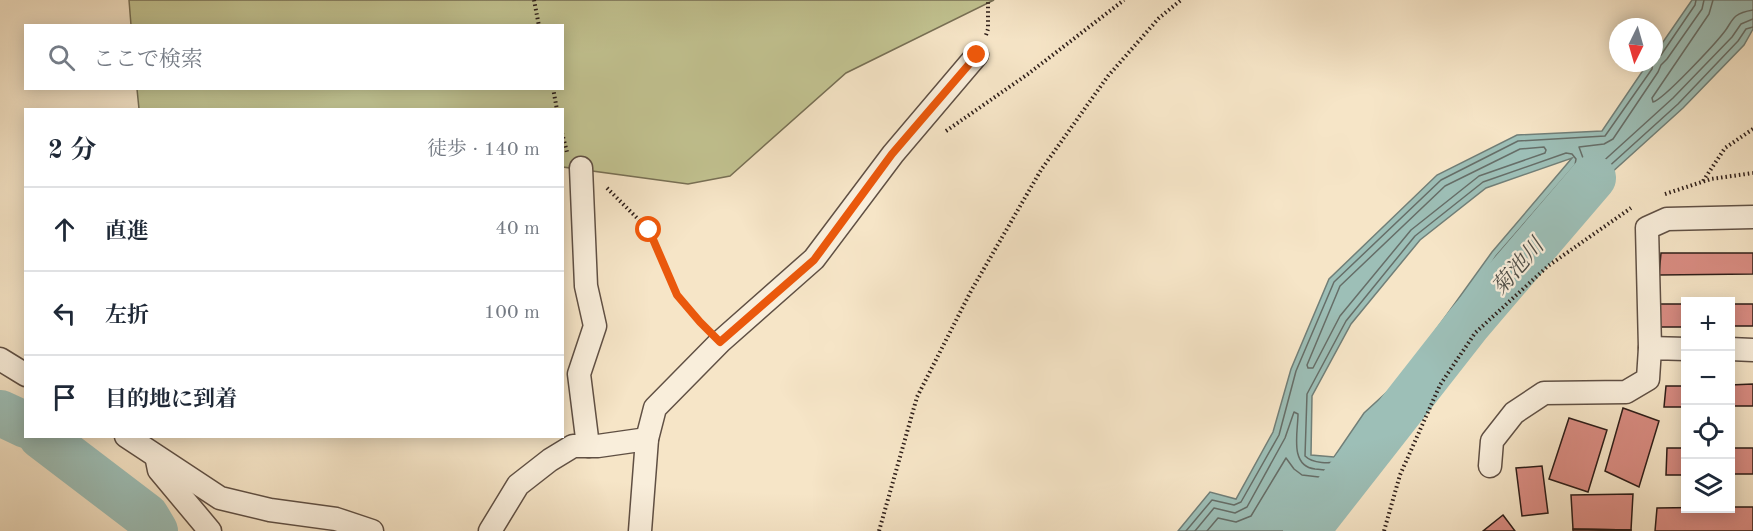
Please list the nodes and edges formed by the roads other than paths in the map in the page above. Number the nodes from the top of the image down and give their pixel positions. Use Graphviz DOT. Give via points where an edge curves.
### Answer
graph roads {
  1 [pos="977,55"];
  2 [pos="581,168"];
  3 [pos="1753,217"];
  4 [pos="1650,348"];
  5 [pos="1681,349"];
  6 [pos="1735,350"];
  7 [pos="1753,350"];
  8 [pos="0,359"];
  9 [pos="24,374"];
  10 [pos="129,438"];
  11 [pos="646,439"];
  12 [pos="588,446"];
  13 [pos="156,455"];
  14 [pos="1490,466"];
  15 [pos="210,531"];
  16 [pos="372,531"];
  17 [pos="490,531"];
  18 [pos="640,531"];
  1 -- 11 [label="street" via="892,154 814,260 720,342 655,408"];
  2 -- 12 [label="street" via="586,286 595,326 579,374"];
  3 -- 4 [label="street" via="1667,219 1647,228"];
  4 -- 5 [label="street"];
  4 -- 14 [label="street" via="1648,379 1626,392 1544,393 1514,413 1492,441"];
  6 -- 7 [label="street"];
  8 -- 9 [label="street"];
  10 -- 13 [label="street"];
  11 -- 12 [label="street"];
  11 -- 18 [label="street"];
  12 -- 17 [label="street" via="573,447 518,485"];
  13 -- 15 [label="street" via="159,470"];
  13 -- 16 [label="street" via="220,498 336,519"];
}
